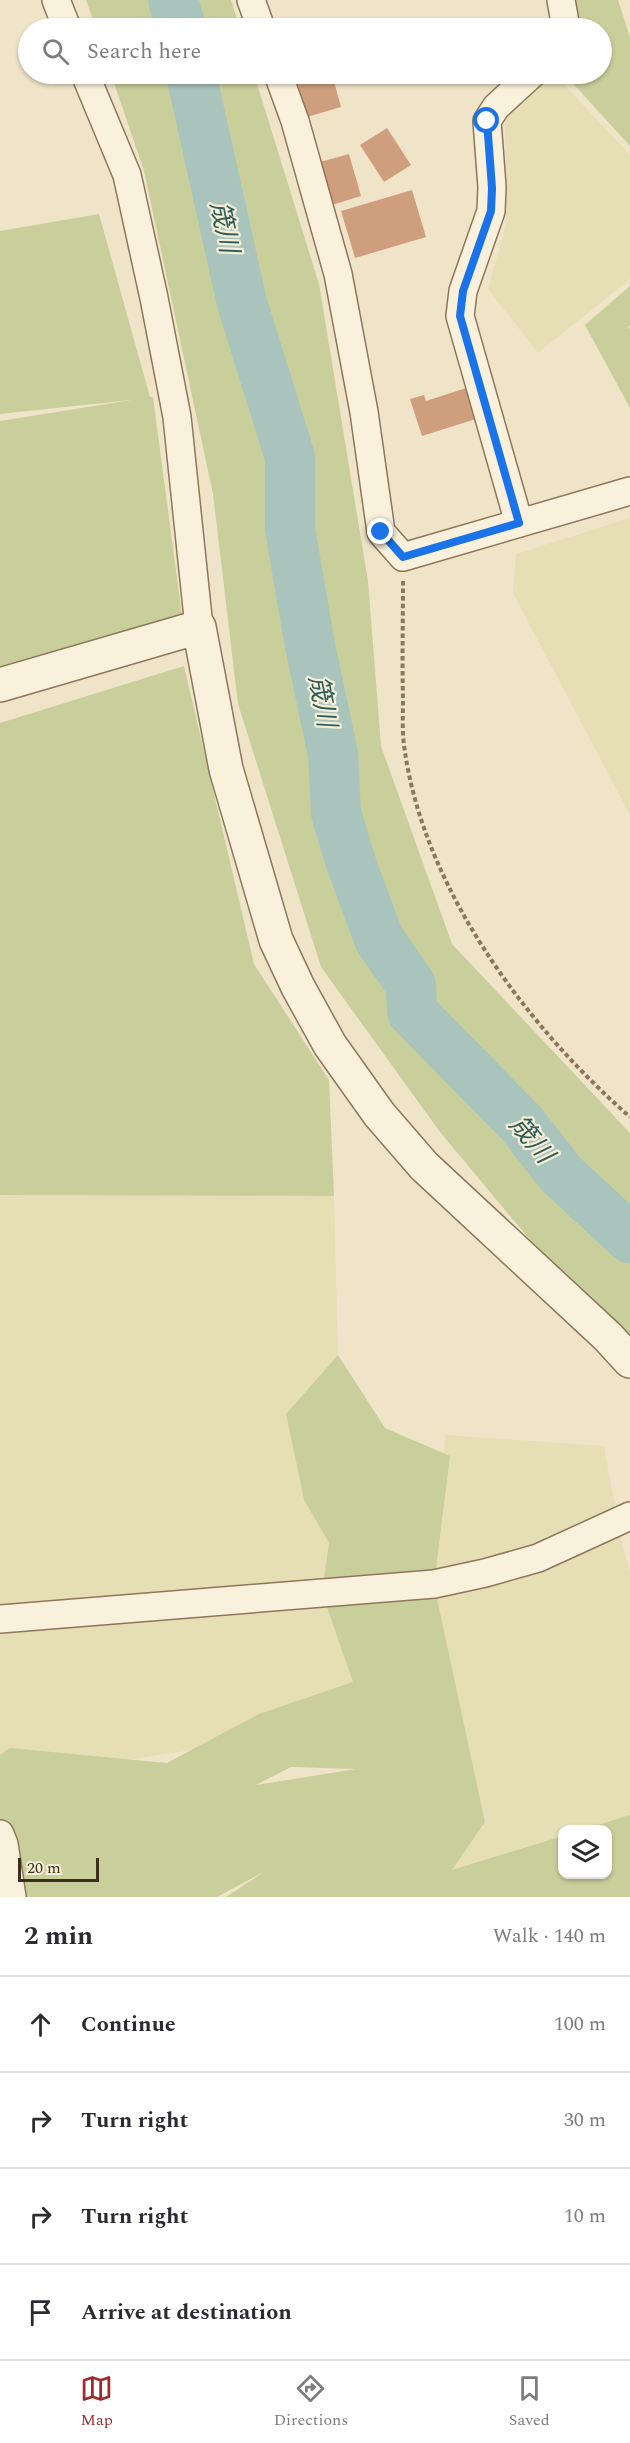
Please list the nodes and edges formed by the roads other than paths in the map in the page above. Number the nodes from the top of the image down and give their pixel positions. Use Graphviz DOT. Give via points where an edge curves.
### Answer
graph roads {
  1 [pos="56,0"];
  2 [pos="251,0"];
  3 [pos="561,0"];
  4 [pos="63,18"];
  5 [pos="257,18"];
  6 [pos="564,18"];
  7 [pos="90,84"];
  8 [pos="282,84"];
  9 [pos="521,84"];
  10 [pos="630,492"];
  11 [pos="519,523"];
  12 [pos="200,627"];
  13 [pos="0,686"];
  14 [pos="630,1361"];
  15 [pos="630,1516"];
  16 [pos="0,1619"];
  17 [pos="0,1834"];
  18 [pos="12,1897"];
  1 -- 4 [label="street"];
  2 -- 5 [label="street"];
  3 -- 6 [label="street"];
  7 -- 12 [label="street" via="127,175 154,298 177,417"];
  8 -- 11 [label="street" via="338,274 381,532 403,557"];
  9 -- 11 [label="street" via="487,121 491,211 463,291 460,316"];
  10 -- 11 [label="street"];
  12 -- 13 [label="street"];
  12 -- 14 [label="street" via="226,769 276,940 330,1045 379,1114 424,1166"];
  15 -- 16 [label="street" via="538,1558 434,1584"];
  17 -- 18 [label="street"];
}
